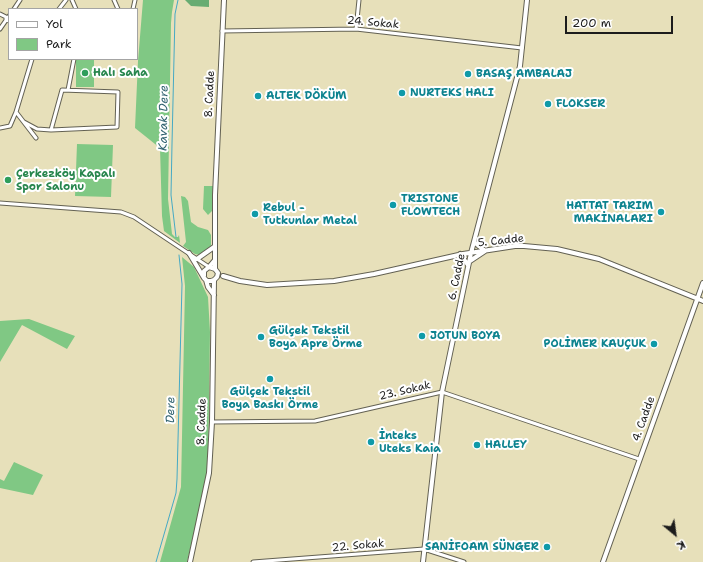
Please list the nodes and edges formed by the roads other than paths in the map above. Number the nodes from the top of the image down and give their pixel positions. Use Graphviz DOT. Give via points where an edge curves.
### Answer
graph roads {
  1 [pos="66,0"];
  2 [pos="224,0"];
  3 [pos="359,0"];
  4 [pos="527,0"];
  5 [pos="60,8"];
  6 [pos="0,14"];
  7 [pos="8,21"];
  8 [pos="0,29"];
  9 [pos="356,29"];
  10 [pos="222,31"];
  11 [pos="522,48"];
  12 [pos="32,60"];
  13 [pos="74,60"];
  14 [pos="68,90"];
  15 [pos="16,112"];
  16 [pos="24,122"];
  17 [pos="0,128"];
  18 [pos="51,130"];
  19 [pos="36,138"];
  20 [pos="0,203"];
  21 [pos="474,242"];
  22 [pos="214,247"];
  23 [pos="485,251"];
  24 [pos="189,253"];
  25 [pos="471,253"];
  26 [pos="460,254"];
  27 [pos="197,258"];
  28 [pos="214,260"];
  29 [pos="469,263"];
  30 [pos="209,267"];
  31 [pos="216,270"];
  32 [pos="223,276"];
  33 [pos="204,278"];
  34 [pos="216,279"];
  35 [pos="703,283"];
  36 [pos="214,295"];
  37 [pos="698,299"];
  38 [pos="703,301"];
  39 [pos="442,392"];
  40 [pos="212,422"];
  41 [pos="640,459"];
  42 [pos="424,549"];
  43 [pos="190,562"];
  44 [pos="253,562"];
  45 [pos="423,562"];
  46 [pos="464,562"];
  47 [pos="603,562"];
  1 -- 5 [label="street"];
  2 -- 10 [label="street, 8. Cadde"];
  3 -- 9 [label="street"];
  4 -- 11 [label="street, 6. Cadde"];
  6 -- 7 [label="street"];
  7 -- 8 [label="street"];
  9 -- 10 [label="street, 24. Sokak"];
  9 -- 11 [label="street, 24. Sokak"];
  10 -- 22 [label="street, 8. Cadde"];
  11 -- 21 [label="street, 6. Cadde" via="514,92"];
  12 -- 15 [label="street"];
  13 -- 14 [label="street"];
  14 -- 18 [label="street" via="62,90"];
  14 -- 18 [label="street" via="118,92 117,127"];
  15 -- 16 [label="street"];
  15 -- 17 [label="street" via="10,126"];
  16 -- 18 [label="street" via="37,129"];
  16 -- 19 [label="street"];
  20 -- 24 [label="street" via="121,212 134,217"];
  21 -- 23 [label="street"];
  21 -- 25 [label="street, 6. Cadde"];
  22 -- 27 [label="street"];
  22 -- 28 [label="street, 8. Cadde"];
  23 -- 25 [label="street, 5. Cadde"];
  23 -- 29 [label="street"];
  23 -- 37 [label="street, 5. Cadde" via="524,246 581,254"];
  24 -- 27 [label="street"];
  24 -- 33 [label="street"];
  25 -- 26 [label="street, 5. Cadde"];
  25 -- 29 [label="street, 6. Cadde"];
  26 -- 29 [label="street"];
  26 -- 32 [label="street, 5. Cadde" via="334,281 267,285"];
  27 -- 30 [label="street"];
  28 -- 30 [label="street"];
  28 -- 31 [label="street, 8. Cadde"];
  29 -- 39 [label="street, 6. Cadde"];
  30 -- 31 [label="street"];
  30 -- 33 [label="street" via="204,270"];
  31 -- 32 [label="street"];
  31 -- 34 [label="street"];
  32 -- 34 [label="street"];
  33 -- 34 [label="street" via="211,281"];
  33 -- 36 [label="street"];
  34 -- 36 [label="street, 8. Cadde"];
  35 -- 37 [label="street, 4. Cadde"];
  36 -- 40 [label="street, 8. Cadde"];
  37 -- 38 [label="street, 5. Cadde"];
  37 -- 41 [label="street, 4. Cadde"];
  39 -- 40 [label="street, 23. Sokak" via="315,421"];
  39 -- 41 [label="street, 23. Sokak"];
  39 -- 42 [label="street, 6. Cadde"];
  40 -- 43 [label="street, 8. Cadde" via="209,473"];
  41 -- 47 [label="street, 4. Cadde"];
  42 -- 44 [label="street, 22. Sokak"];
  42 -- 45 [label="street, 6. Cadde"];
  42 -- 46 [label="street, 22. Sokak"];
}
